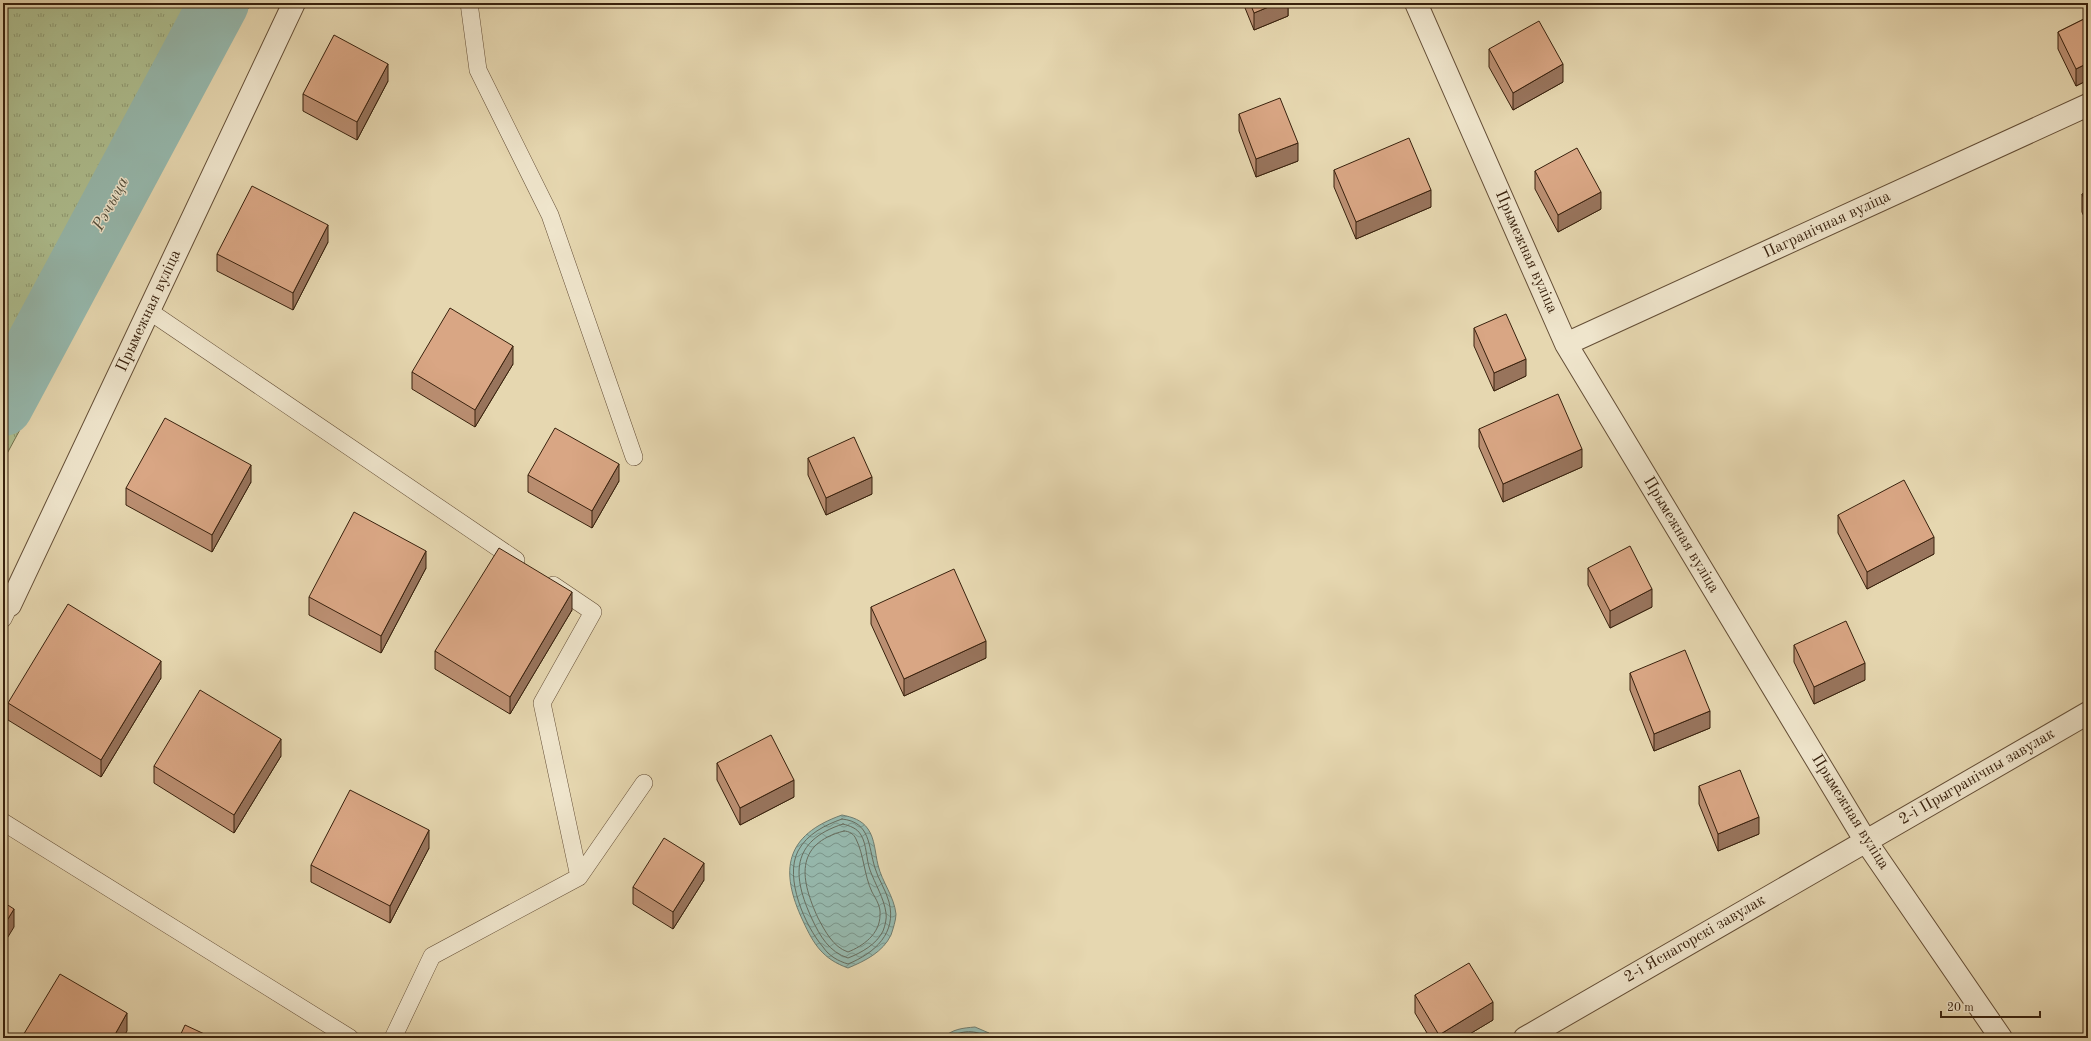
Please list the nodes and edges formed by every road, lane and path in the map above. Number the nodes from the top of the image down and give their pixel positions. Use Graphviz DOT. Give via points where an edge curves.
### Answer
graph roads {
  1 [pos="294,3"];
  2 [pos="469,3"];
  3 [pos="1416,3"];
  4 [pos="2088,105"];
  5 [pos="149,311"];
  6 [pos="1566,344"];
  7 [pos="634,457"];
  8 [pos="7,612"];
  9 [pos="2088,713"];
  10 [pos="644,783"];
  11 [pos="3,822"];
  12 [pos="1865,840"];
  13 [pos="579,877"];
  14 [pos="350,1038"];
  15 [pos="393,1038"];
  16 [pos="1525,1038"];
  17 [pos="2001,1038"];
  1 -- 5 [label="street, Прымежная вуліца"];
  2 -- 7 [label="lane" via="478,70 550,215"];
  3 -- 6 [label="street, Прымежная вуліца"];
  4 -- 6 [label="street, Пагранічная вуліца"];
  5 -- 8 [label="street, Прымежная вуліца"];
  5 -- 13 [label="lane" via="593,612 542,703"];
  6 -- 12 [label="street, Прымежная вуліца"];
  9 -- 12 [label="street, 2-і Прыгранічны завулак"];
  10 -- 13 [label="lane"];
  11 -- 14 [label="lane"];
  12 -- 16 [label="street, 2-і Яснагорскі завулак"];
  12 -- 17 [label="street, Прымежная вуліца"];
  13 -- 15 [label="lane" via="432,956"];
}
